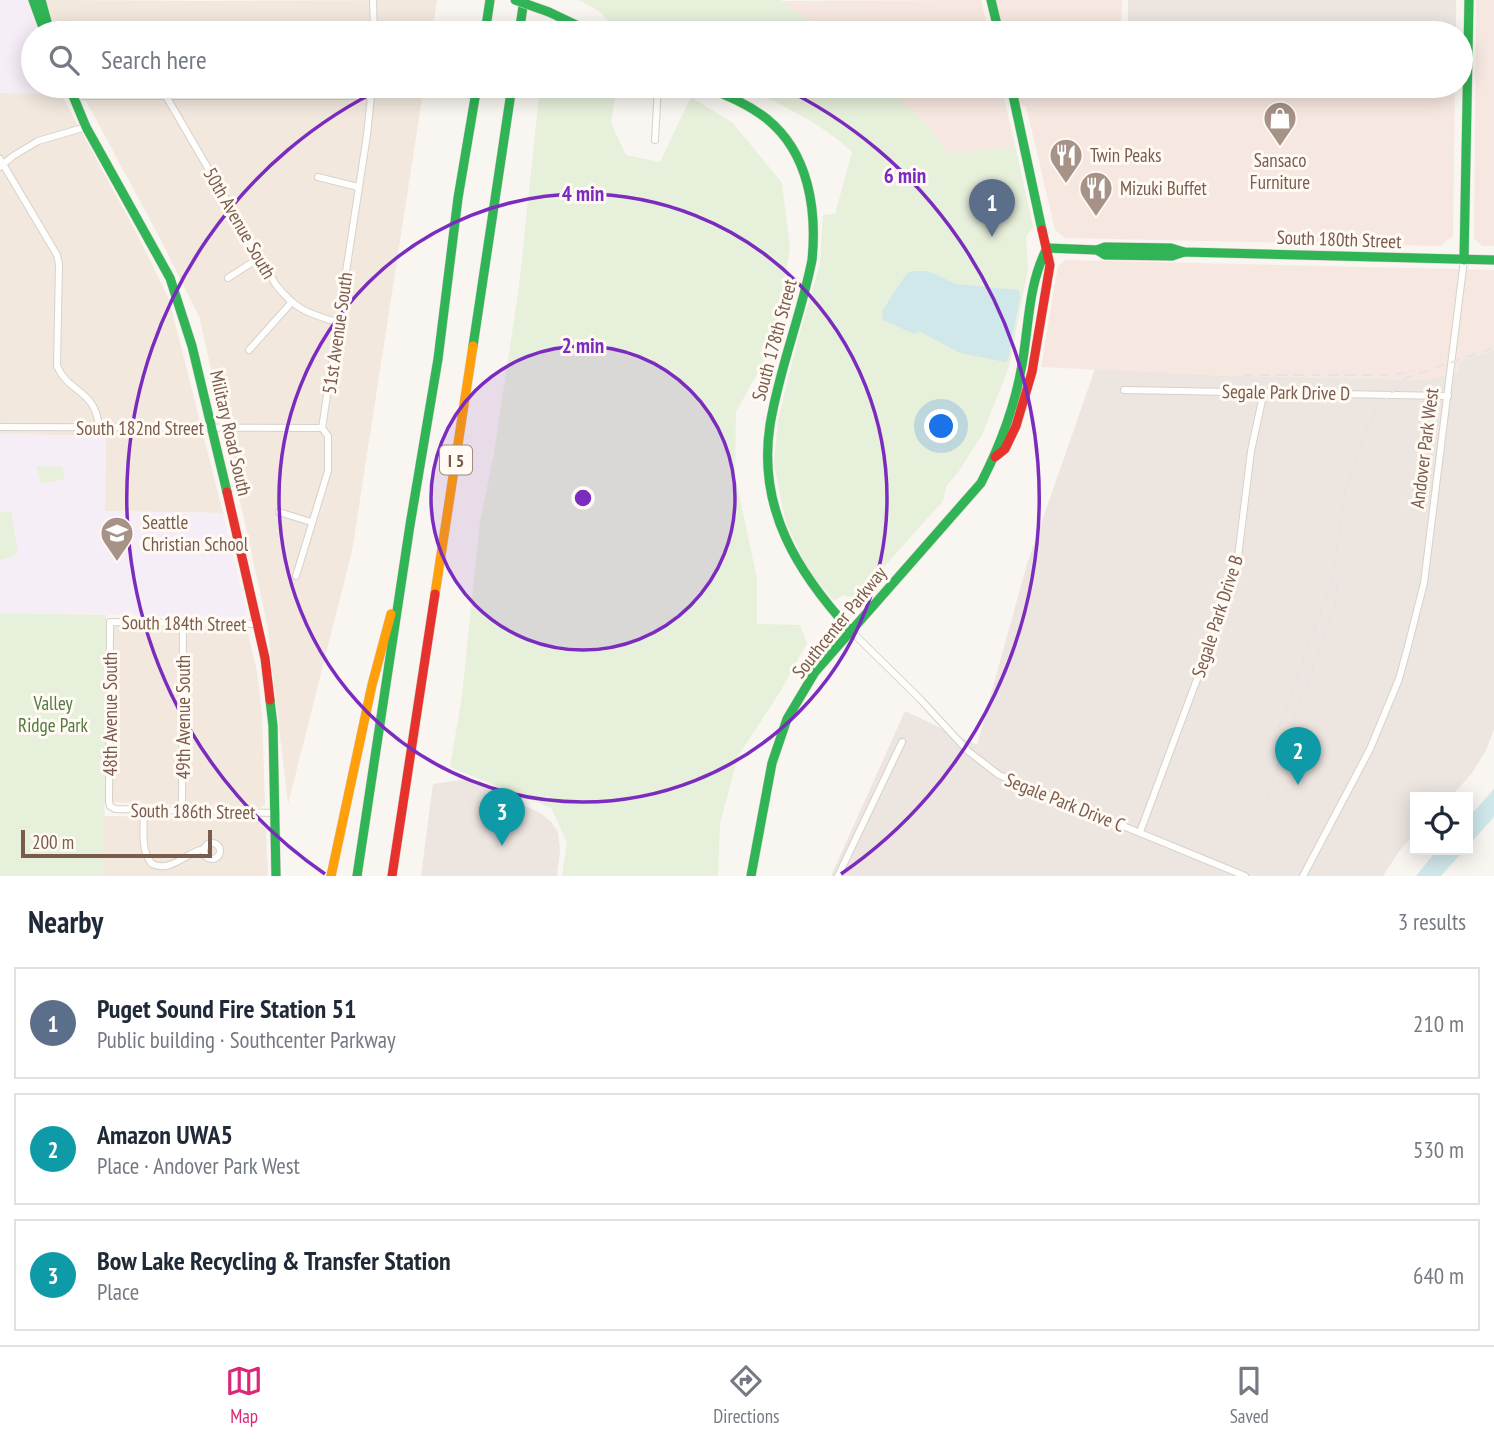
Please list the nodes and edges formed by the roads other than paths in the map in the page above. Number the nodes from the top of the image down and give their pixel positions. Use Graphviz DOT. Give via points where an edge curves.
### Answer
graph roads {
  1 [pos="33,0"];
  2 [pos="41,0"];
  3 [pos="373,0"];
  4 [pos="490,0"];
  5 [pos="514,0"];
  6 [pos="524,0"];
  7 [pos="991,0"];
  8 [pos="1468,0"];
  9 [pos="41,21"];
  10 [pos="47,21"];
  11 [pos="374,21"];
  12 [pos="487,21"];
  13 [pos="521,21"];
  14 [pos="567,21"];
  15 [pos="996,21"];
  16 [pos="1467,21"];
  17 [pos="74,98"];
  18 [pos="167,98"];
  19 [pos="371,98"];
  20 [pos="475,98"];
  21 [pos="510,98"];
  22 [pos="657,98"];
  23 [pos="729,98"];
  24 [pos="1015,98"];
  25 [pos="1464,98"];
  26 [pos="86,127"];
  27 [pos="655,140"];
  28 [pos="1,164"];
  29 [pos="318,177"];
  30 [pos="358,187"];
  31 [pos="1047,248"];
  32 [pos="259,258"];
  33 [pos="1464,260"];
  34 [pos="1494,260"];
  35 [pos="228,278"];
  36 [pos="291,303"];
  37 [pos="339,323"];
  38 [pos="249,350"];
  39 [pos="1124,390"];
  40 [pos="1264,391"];
  41 [pos="1448,396"];
  42 [pos="0,427"];
  43 [pos="99,428"];
  44 [pos="213,428"];
  45 [pos="322,428"];
  46 [pos="279,512"];
  47 [pos="311,522"];
  48 [pos="404,564"];
  49 [pos="296,576"];
  50 [pos="110,622"];
  51 [pos="183,623"];
  52 [pos="257,624"];
  53 [pos="851,631"];
  54 [pos="902,742"];
  55 [pos="110,806"];
  56 [pos="144,810"];
  57 [pos="182,810"];
  58 [pos="276,813"];
  59 [pos="1140,832"];
  60 [pos="204,849"];
  61 [pos="332,874"];
  62 [pos="277,876"];
  63 [pos="357,876"];
  64 [pos="393,876"];
  65 [pos="751,876"];
  66 [pos="838,876"];
  67 [pos="1245,876"];
  68 [pos="1303,876"];
  1 -- 9 [label="main road"];
  2 -- 10 [label="main road"];
  3 -- 11 [label="street"];
  4 -- 12 [label="main road"];
  5 -- 14 [label="main road, bridge"];
  6 -- 13 [label="main road"];
  7 -- 15 [label="main road"];
  8 -- 16 [label="main road, Andover Park West"];
  17 -- 26 [label="main road, Military Road South"];
  18 -- 32 [label="street, 50th Avenue South"];
  19 -- 30 [label="street, 51st Avenue South"];
  20 -- 48 [label="main road, I 5"];
  21 -- 64 [label="main road, I 5"];
  22 -- 27 [label="street"];
  23 -- 53 [label="main road, South 178th Street" via="766,119 790,146 813,201 812,267 774,407 768,445 770,482 794,561 816,594"];
  24 -- 31 [label="main road, Southcenter Parkway"];
  25 -- 33 [label="main road, Andover Park West"];
  26 -- 28 [label="street" via="38,141"];
  26 -- 44 [label="main road, Military Road South" via="170,278"];
  28 -- 43 [label="street" via="57,256 57,366 89,399"];
  29 -- 30 [label="street"];
  30 -- 37 [label="street, 51st Avenue South"];
  31 -- 33 [label="main road, South 180th Street" via="1097,250 1105,255 1172,256 1184,252"];
  31 -- 53 [label="main road, Southcenter Parkway" via="1050,265 1032,372 1005,449 995,457 981,483"];
  32 -- 35 [label="street"];
  32 -- 36 [label="street, 50th Avenue South"];
  33 -- 34 [label="main road, South 180th Street"];
  33 -- 41 [label="street, Andover Park West"];
  36 -- 37 [label="street, 50th Avenue South"];
  36 -- 38 [label="street"];
  37 -- 45 [label="street, 51st Avenue South"];
  39 -- 40 [label="street, Segale Park Drive D"];
  40 -- 41 [label="street, Segale Park Drive D"];
  40 -- 59 [label="street, Segale Park Drive B" via="1251,451 1238,557"];
  41 -- 68 [label="street, Andover Park West" via="1424,583 1399,679 1370,748"];
  42 -- 43 [label="street, South 182nd Street"];
  43 -- 44 [label="street, South 182nd Street"];
  44 -- 45 [label="street, South 182nd Street"];
  44 -- 52 [label="main road, Military Road South"];
  45 -- 47 [label="street, 51st Avenue South" via="328,436 328,471"];
  46 -- 47 [label="street"];
  47 -- 49 [label="street, 51st Avenue South"];
  48 -- 61 [label="main road" via="375,672"];
  48 -- 63 [label="main road, I 5"];
  50 -- 51 [label="street, South 184th Street"];
  50 -- 55 [label="street, 48th Avenue South"];
  51 -- 52 [label="street, South 184th Street"];
  51 -- 57 [label="street, 49th Avenue South"];
  52 -- 58 [label="main road, Military Road South" via="273,726"];
  53 -- 59 [label="street, Segale Park Drive C" via="968,751 993,770"];
  53 -- 65 [label="main road, Southcenter Parkway" via="815,672 788,719 762,804"];
  54 -- 66 [label="street"];
  55 -- 56 [label="street, South 186th Street"];
  56 -- 57 [label="street, South 186th Street"];
  56 -- 60 [label="street" via="144,845 152,864 174,864"];
  57 -- 58 [label="street, South 186th Street"];
  58 -- 62 [label="main road, Military Road South" via="280,831"];
  59 -- 67 [label="street, Segale Park Drive C"];
}
